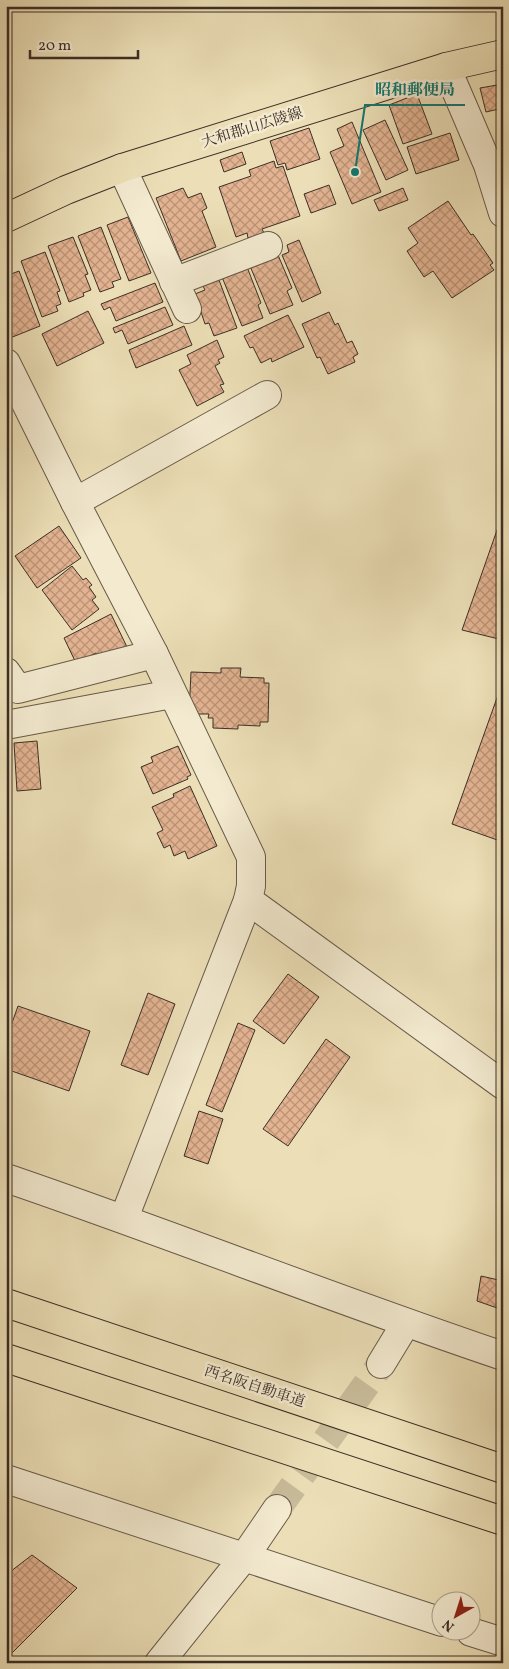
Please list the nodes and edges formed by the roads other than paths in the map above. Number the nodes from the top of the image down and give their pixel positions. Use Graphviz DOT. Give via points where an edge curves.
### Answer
graph roads {
  1 [pos="503,54"];
  2 [pos="446,67"];
  3 [pos="122,168"];
  4 [pos="503,213"];
  5 [pos="6,218"];
  6 [pos="268,246"];
  7 [pos="174,282"];
  8 [pos="187,309"];
  9 [pos="6,363"];
  10 [pos="267,395"];
  11 [pos="75,502"];
  12 [pos="154,654"];
  13 [pos="6,672"];
  14 [pos="172,694"];
  15 [pos="6,725"];
  16 [pos="248,900"];
  17 [pos="503,1085"];
  18 [pos="6,1178"];
  19 [pos="124,1218"];
  20 [pos="6,1303"];
  21 [pos="406,1323"];
  22 [pos="503,1356"];
  23 [pos="6,1358"];
  24 [pos="381,1364"];
  25 [pos="503,1469"];
  26 [pos="6,1479"];
  27 [pos="277,1509"];
  28 [pos="503,1521"];
  29 [pos="245,1556"];
  30 [pos="432,1619"];
  31 [pos="482,1635"];
  32 [pos="503,1642"];
  33 [pos="159,1663"];
  1 -- 2 [label="main road, 大和郡山広陵線"];
  2 -- 3 [label="main road, 大和郡山広陵線"];
  2 -- 4 [label="street" via="488,165"];
  3 -- 5 [label="main road, 大和郡山広陵線"];
  3 -- 7 [label="street"];
  6 -- 7 [label="street"];
  7 -- 8 [label="street"];
  9 -- 11 [label="street"];
  10 -- 11 [label="street"];
  11 -- 12 [label="street"];
  12 -- 13 [label="street" via="18,689"];
  12 -- 14 [label="street"];
  14 -- 15 [label="street"];
  14 -- 16 [label="street" via="251,857"];
  16 -- 17 [label="street"];
  16 -- 19 [label="street"];
  18 -- 19 [label="street"];
  19 -- 21 [label="street"];
  20 -- 25 [label="main road, 西名阪自動車道"];
  21 -- 22 [label="street"];
  21 -- 24 [label="street"];
  23 -- 28 [label="main road"];
  26 -- 29 [label="street"];
  27 -- 29 [label="street"];
  29 -- 30 [label="street"];
  29 -- 33 [label="street"];
  31 -- 32 [label="street"];
}
